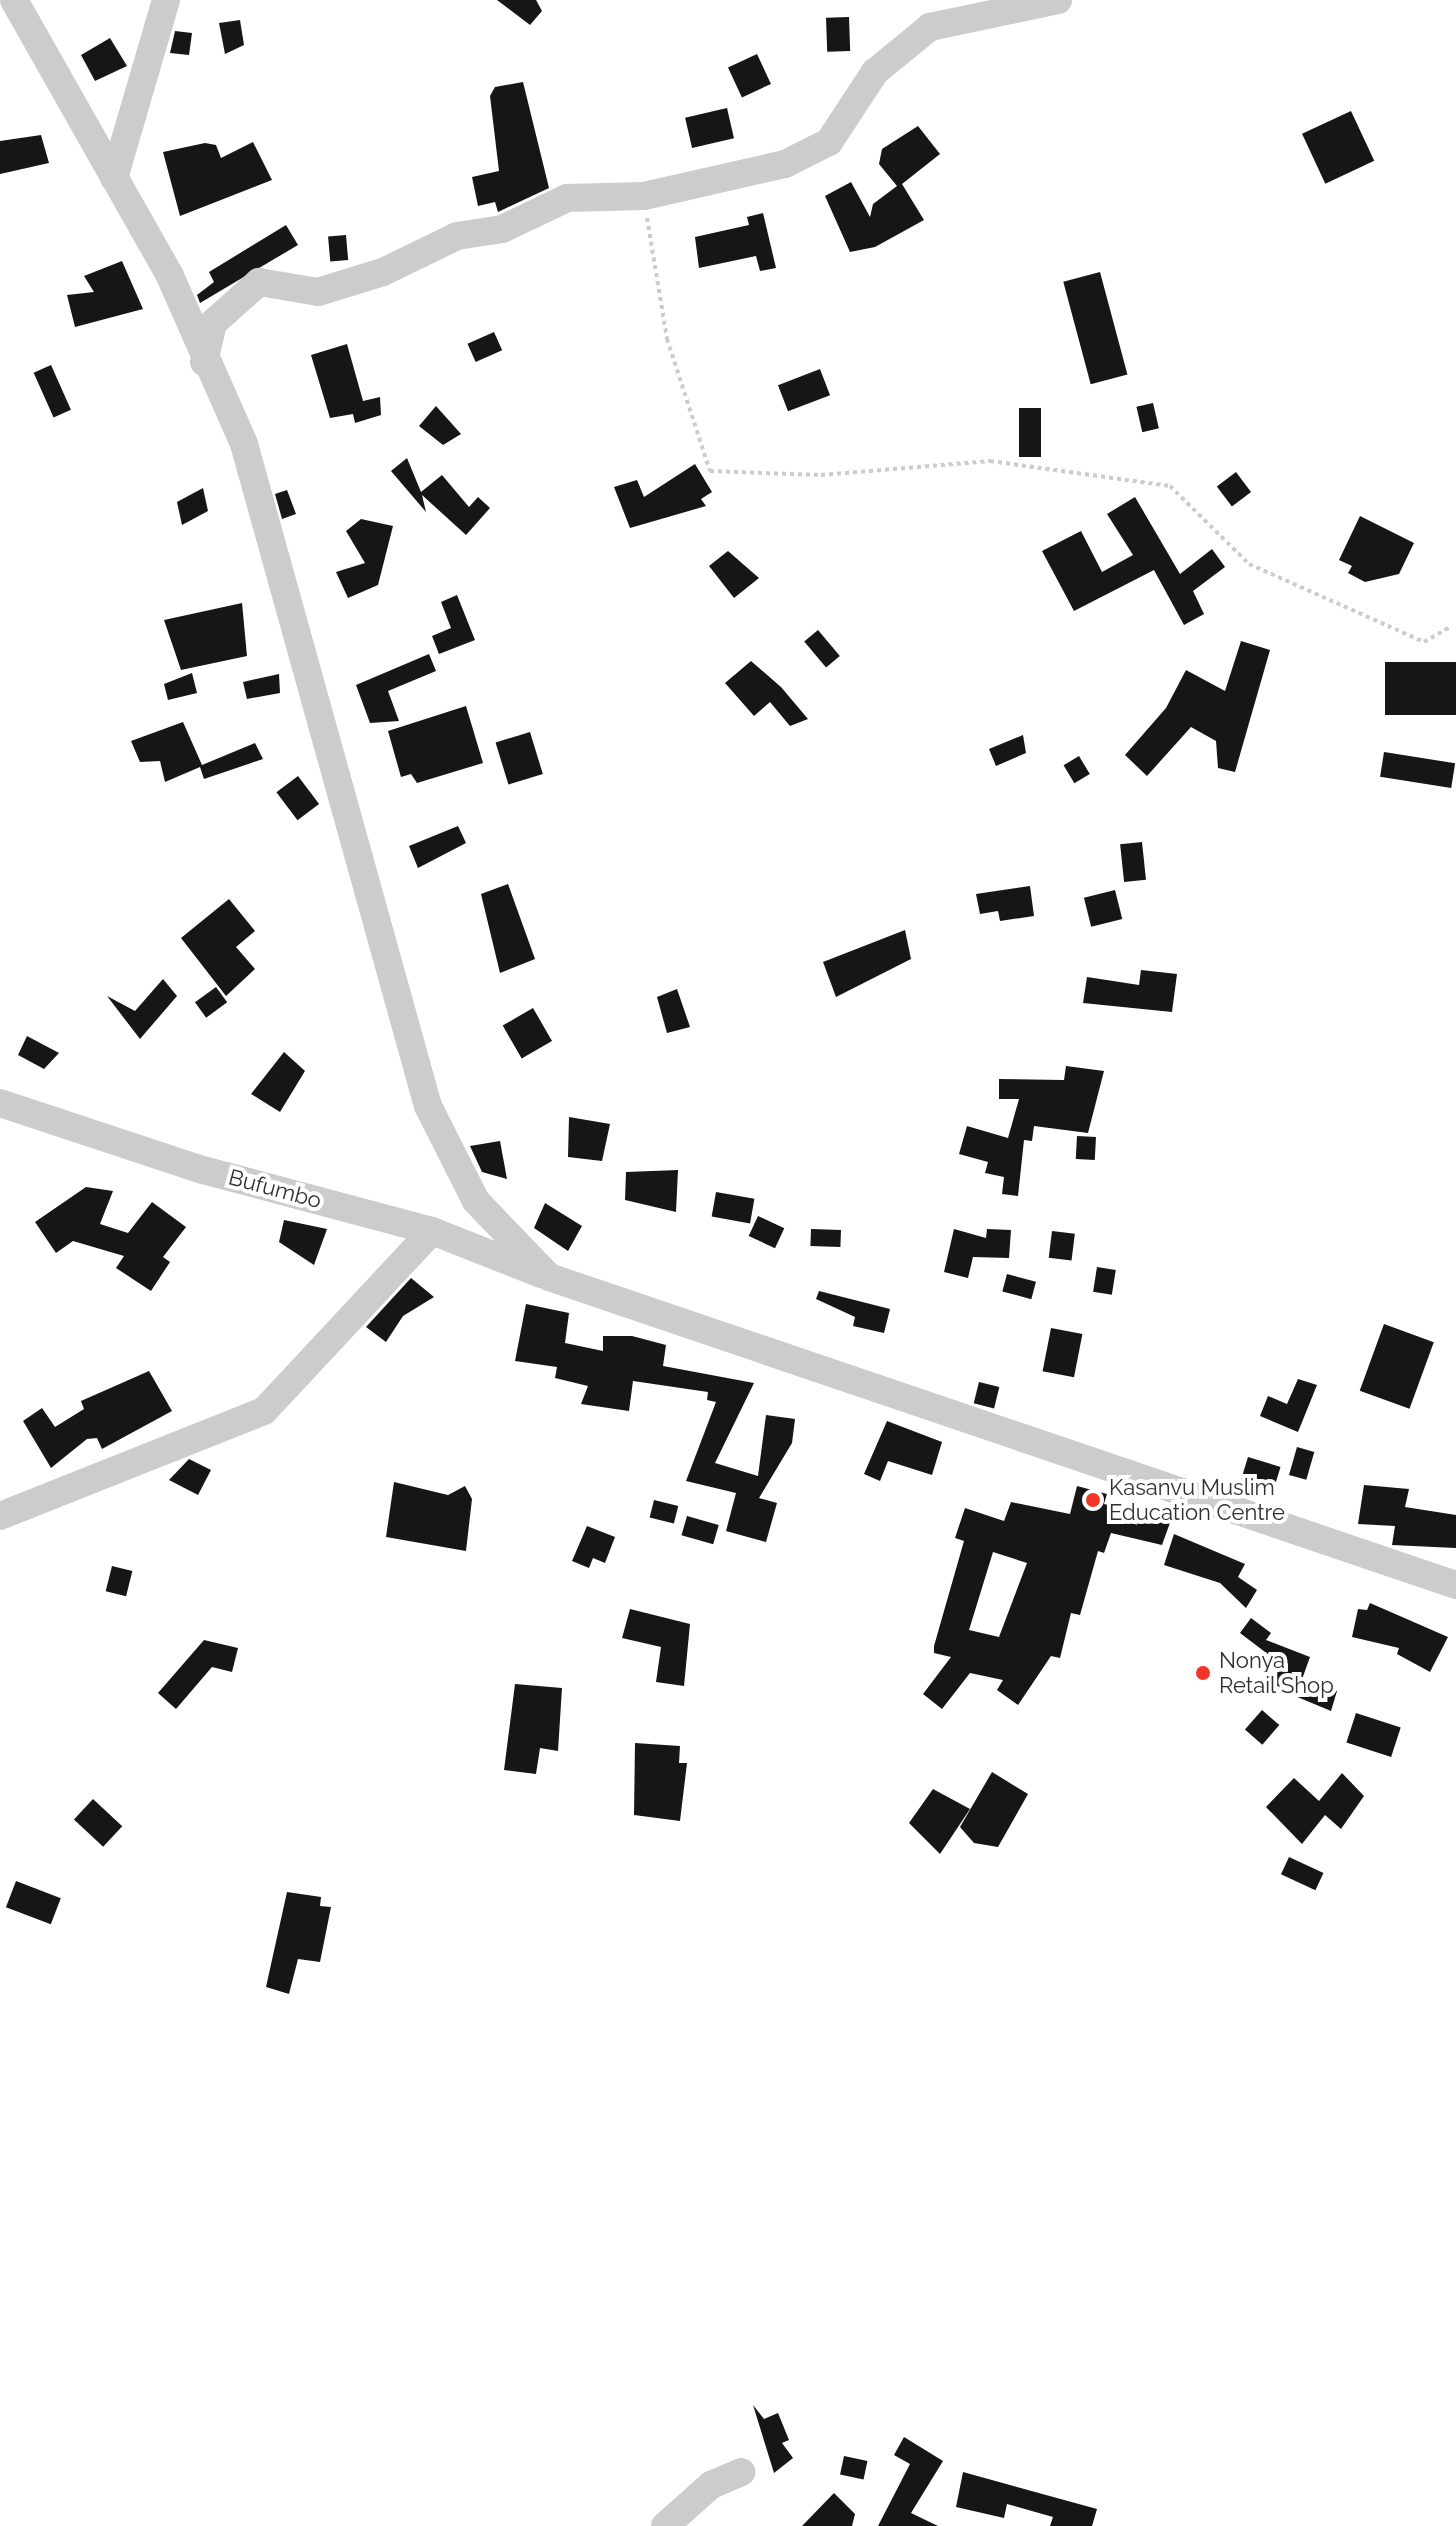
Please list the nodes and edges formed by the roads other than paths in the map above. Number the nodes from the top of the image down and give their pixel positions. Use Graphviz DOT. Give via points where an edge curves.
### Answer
graph roads {
  1 [pos="14,0"];
  2 [pos="166,0"];
  3 [pos="1058,0"];
  4 [pos="114,178"];
  5 [pos="204,362"];
  6 [pos="0,1103"];
  7 [pos="432,1231"];
  8 [pos="549,1277"];
  9 [pos="0,1516"];
  10 [pos="1456,1585"];
  11 [pos="741,2472"];
  12 [pos="665,2526"];
  1 -- 4 [label="street"];
  2 -- 4 [label="street"];
  3 -- 5 [label="street" via="930,27 875,72 829,142 785,164 644,196 567,198 502,229 457,236 383,272 318,292 259,282 213,323"];
  4 -- 5 [label="street" via="170,276"];
  5 -- 8 [label="street" via="244,444 439,1140 476,1201"];
  6 -- 7 [label="street, Bufumbo" via="203,1170"];
  7 -- 8 [label="street, Bufumbo"];
  7 -- 9 [label="street" via="264,1411"];
  8 -- 10 [label="street, Bufumbo"];
  11 -- 12 [label="street" via="711,2485"];
}
